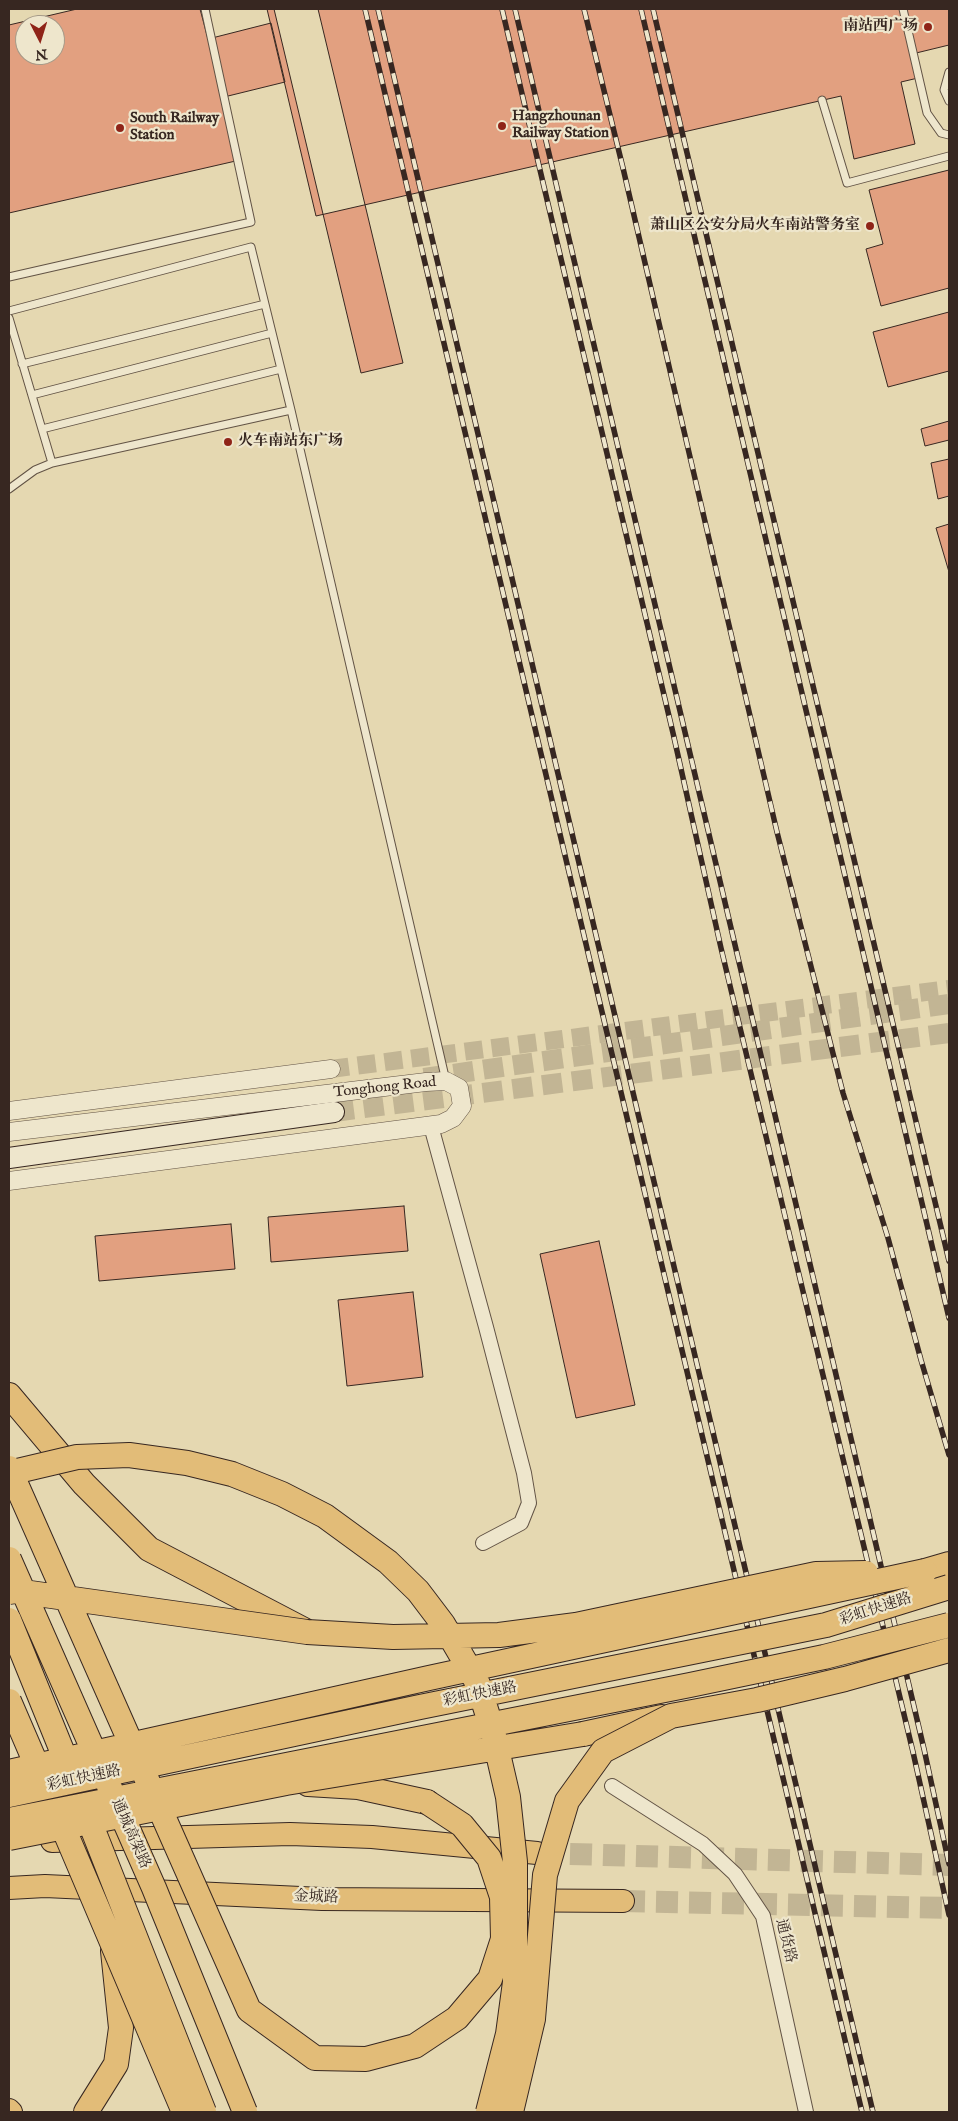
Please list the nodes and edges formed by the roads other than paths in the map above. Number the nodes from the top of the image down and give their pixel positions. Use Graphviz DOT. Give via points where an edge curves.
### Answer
graph roads {
  1 [pos="205,9"];
  2 [pos="903,9"];
  3 [pos="949,72"];
  4 [pos="947,88"];
  5 [pos="822,100"];
  6 [pos="949,101"];
  7 [pos="949,135"];
  8 [pos="949,156"];
  9 [pos="9,277"];
  10 [pos="265,304"];
  11 [pos="9,311"];
  12 [pos="9,318"];
  13 [pos="272,333"];
  14 [pos="22,364"];
  15 [pos="281,370"];
  16 [pos="32,395"];
  17 [pos="291,410"];
  18 [pos="42,429"];
  19 [pos="52,463"];
  20 [pos="9,490"];
  21 [pos="330,1069"];
  22 [pos="446,1082"];
  23 [pos="9,1111"];
  24 [pos="334,1112"];
  25 [pos="431,1126"];
  26 [pos="9,1132"];
  27 [pos="9,1158"];
  28 [pos="9,1181"];
  29 [pos="9,1395"];
  30 [pos="9,1468"];
  31 [pos="9,1473"];
  32 [pos="483,1543"];
  33 [pos="9,1559"];
  34 [pos="949,1564"];
  35 [pos="925,1571"];
  36 [pos="949,1587"];
  37 [pos="9,1592"];
  38 [pos="9,1620"];
  39 [pos="949,1624"];
  40 [pos="307,1632"];
  41 [pos="949,1650"];
  42 [pos="9,1701"];
  43 [pos="670,1716"];
  44 [pos="9,1772"];
  45 [pos="286,1783"];
  46 [pos="612,1786"];
  47 [pos="9,1795"];
  48 [pos="9,1820"];
  49 [pos="36,1832"];
  50 [pos="9,1838"];
  51 [pos="9,1842"];
  52 [pos="9,1846"];
  53 [pos="537,1853"];
  54 [pos="9,1888"];
  55 [pos="623,1901"];
  56 [pos="111,1937"];
  57 [pos="86,2112"];
  58 [pos="184,2112"];
  59 [pos="204,2112"];
  60 [pos="244,2112"];
  61 [pos="488,2112"];
  62 [pos="511,2112"];
  63 [pos="806,2112"];
  1 -- 9 [label="lane" via="251,222"];
  2 -- 7 [label="lane" via="927,113 941,133"];
  3 -- 4 [label="lane"];
  4 -- 6 [label="lane"];
  5 -- 8 [label="lane" via="847,183"];
  10 -- 11 [label="lane" via="251,247"];
  10 -- 13 [label="lane"];
  10 -- 14 [label="lane"];
  12 -- 14 [label="lane"];
  13 -- 15 [label="lane"];
  13 -- 16 [label="lane"];
  14 -- 16 [label="lane"];
  15 -- 17 [label="lane"];
  15 -- 18 [label="lane"];
  16 -- 18 [label="lane"];
  17 -- 19 [label="lane"];
  17 -- 22 [label="lane"];
  18 -- 19 [label="lane"];
  19 -- 20 [label="lane" via="35,470"];
  21 -- 23 [label="street, Tonghong Road"];
  22 -- 25 [label="street, Tonghong Road" via="459,1088 462,1106 453,1118"];
  22 -- 26 [label="street, Tonghong Road"];
  24 -- 27 [label="main road, Tonghong Road"];
  25 -- 28 [label="street, Tonghong Road"];
  25 -- 32 [label="street" via="524,1473 529,1503 521,1523"];
  29 -- 40 [label="highway, bridge" via="84,1484 149,1549"];
  30 -- 45 [label="highway, bridge" via="249,2010 315,2058 366,2059 415,2046 458,2018 490,1978 503,1931 502,1897 489,1858 462,1825 427,1802 358,1787"];
  31 -- 61 [label="highway, bridge" via="77,1458 129,1455 187,1463 232,1474 325,1516 388,1562 423,1597 478,1684 494,1732 508,1797 515,1862 515,1982 508,2034"];
  33 -- 60 [label="highway, 通城高架路, bridge" via="154,1888"];
  34 -- 35 [label="highway"];
  35 -- 40 [label="highway, bridge" via="816,1574 576,1625 498,1635 393,1637"];
  35 -- 44 [label="highway, bridge"];
  36 -- 47 [label="highway, 彩虹快速路, bridge" via="826,1626 420,1707"];
  37 -- 40 [label="highway, bridge"];
  38 -- 59 [label="highway, 通城高架路, bridge"];
  39 -- 48 [label="highway, 彩虹快速路, bridge" via="824,1657 690,1685"];
  41 -- 43 [label="highway, bridge" via="837,1682"];
  42 -- 56 [label="highway, bridge"];
  43 -- 45 [label="highway, bridge" via="583,1734"];
  43 -- 62 [label="highway, bridge" via="603,1752 567,1801 545,1875 533,2019"];
  45 -- 49 [label="highway, bridge"];
  46 -- 63 [label="street, 通货路" via="703,1844 735,1874 763,1916"];
  49 -- 50 [label="highway, bridge"];
  49 -- 52 [label="highway, bridge"];
  51 -- 53 [label="main road" via="290,1834 372,1837"];
  54 -- 55 [label="main road, 金城路" via="45,1886 322,1899"];
  56 -- 57 [label="highway, bridge" via="121,2028 116,2064"];
  56 -- 58 [label="highway, bridge"];
}
